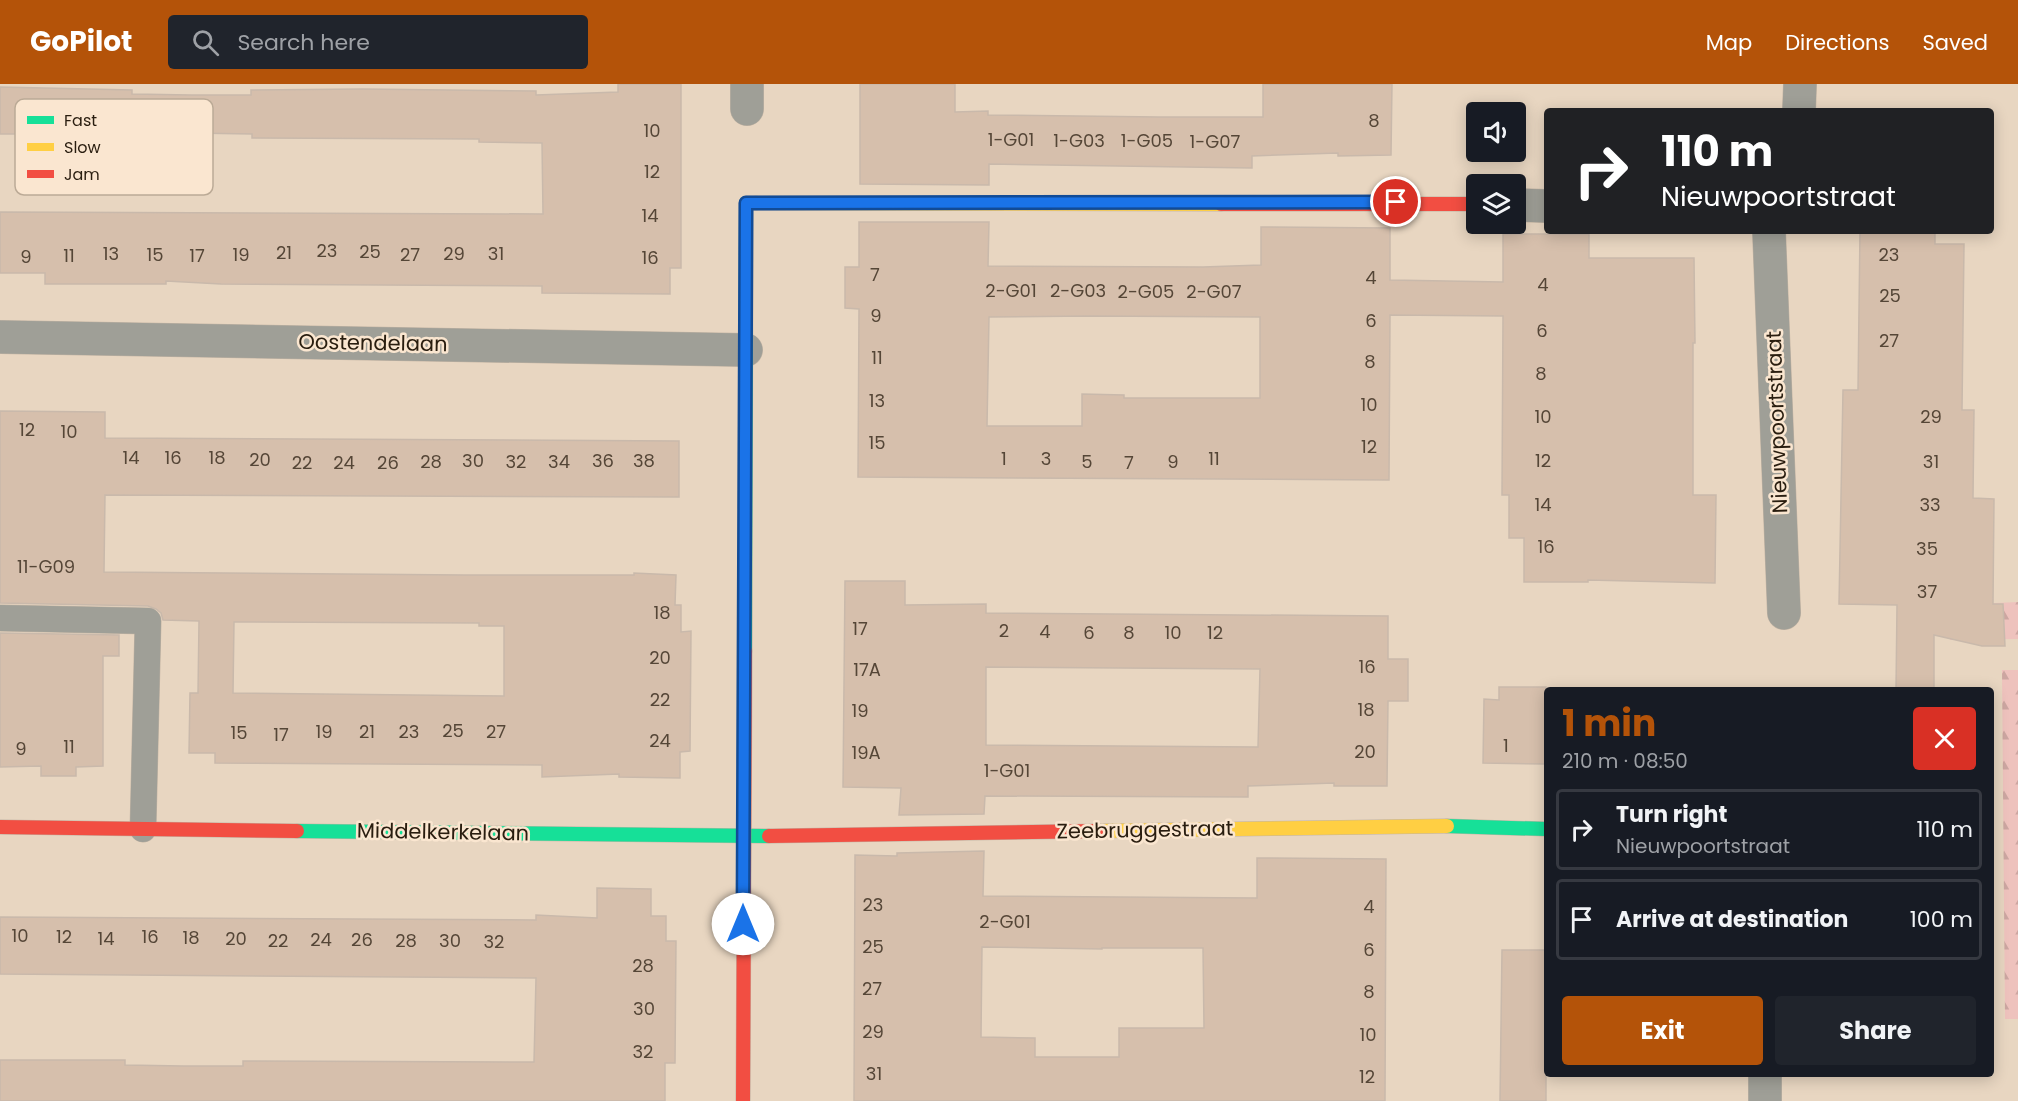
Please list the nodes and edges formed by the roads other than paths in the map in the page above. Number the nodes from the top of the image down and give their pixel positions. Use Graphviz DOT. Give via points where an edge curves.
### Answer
graph roads {
  1 [pos="1800,84"];
  2 [pos="1799,108"];
  3 [pos="1466,204"];
  4 [pos="1526,205"];
  5 [pos="1544,206"];
  6 [pos="1769,234"];
  7 [pos="0,337"];
  8 [pos="746,350"];
  9 [pos="1784,613"];
  10 [pos="0,618"];
  11 [pos="0,827"];
  12 [pos="143,829"];
  13 [pos="1544,829"];
  14 [pos="744,836"];
  15 [pos="1765,1077"];
  16 [pos="742,1101"];
  17 [pos="1765,1101"];
  1 -- 2 [label="street"];
  3 -- 8 [label="street" via="746,203"];
  4 -- 5 [label="street"];
  6 -- 9 [label="street, Nieuwpoortstraat"];
  7 -- 8 [label="street, Oostendelaan"];
  8 -- 14 [label="street"];
  10 -- 12 [label="lane" via="148,621"];
  11 -- 12 [label="street, Middelkerkelaan"];
  12 -- 14 [label="street, Middelkerkelaan"];
  13 -- 14 [label="street, Zeebruggestraat" via="1438,826"];
  14 -- 16 [label="street"];
  15 -- 17 [label="street"];
}
